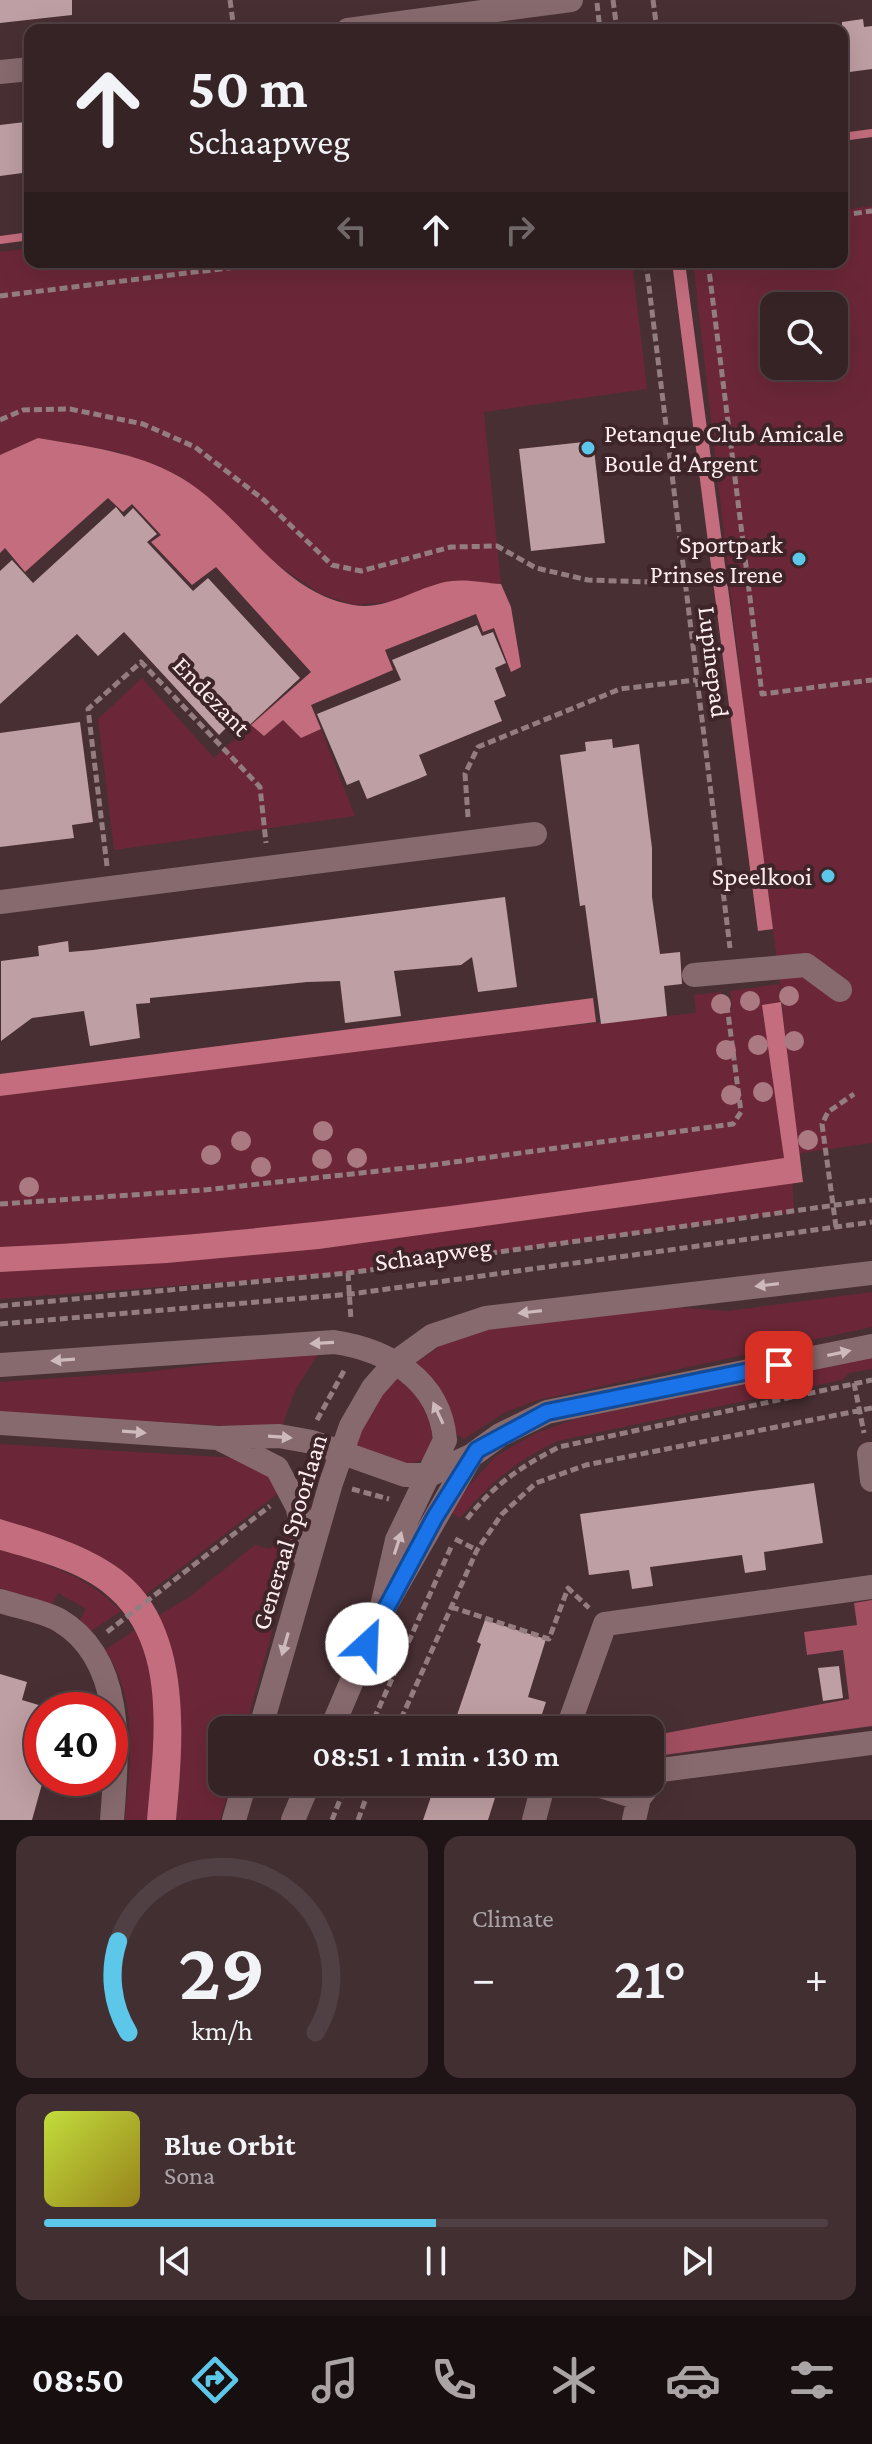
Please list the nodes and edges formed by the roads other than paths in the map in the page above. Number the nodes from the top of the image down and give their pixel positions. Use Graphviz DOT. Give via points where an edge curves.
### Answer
graph roads {
  1 [pos="571,0"];
  2 [pos="393,24"];
  3 [pos="24,70"];
  4 [pos="0,72"];
  5 [pos="535,834"];
  6 [pos="0,902"];
  7 [pos="694,975"];
  8 [pos="840,990"];
  9 [pos="872,1273"];
  10 [pos="872,1346"];
  11 [pos="396,1362"];
  12 [pos="0,1365"];
  13 [pos="0,1423"];
  14 [pos="218,1438"];
  15 [pos="341,1453"];
  16 [pos="870,1454"];
  17 [pos="471,1456"];
  18 [pos="429,1475"];
  19 [pos="872,1480"];
  20 [pos="307,1569"];
  21 [pos="872,1587"];
  22 [pos="0,1601"];
  23 [pos="380,1615"];
  24 [pos="264,1716"];
  25 [pos="337,1716"];
  26 [pos="572,1716"];
  27 [pos="872,1743"];
  28 [pos="241,1796"];
  29 [pos="303,1796"];
  30 [pos="540,1796"];
  31 [pos="613,1796"];
  32 [pos="637,1809"];
  33 [pos="112,1820"];
  34 [pos="234,1820"];
  35 [pos="293,1820"];
  36 [pos="534,1820"];
  1 -- 2 [label="street"];
  3 -- 4 [label="street"];
  5 -- 6 [label="street"];
  7 -- 8 [label="street" via="806,965"];
  9 -- 11 [label="street, one-way" via="486,1318 432,1336"];
  17 -- 10 [label="street, one-way" via="547,1412"];
  11 -- 12 [label="street, one-way" via="370,1349 334,1342"];
  11 -- 15 [label="street, Generaal Spoorlaan" via="373,1388"];
  18 -- 11 [label="street, one-way" via="445,1440 444,1423 422,1386"];
  13 -- 14 [label="street, one-way"];
  14 -- 15 [label="street, one-way" via="279,1436"];
  14 -- 20 [label="street" via="277,1468 298,1508"];
  15 -- 18 [label="street" via="405,1475"];
  15 -- 20 [label="street, Generaal Spoorlaan"];
  16 -- 19 [label="street"];
  17 -- 18 [label="street"];
  17 -- 23 [label="street"];
  23 -- 18 [label="street, one-way" via="397,1540"];
  20 -- 24 [label="street, Generaal Spoorlaan, one-way"];
  21 -- 26 [label="street" via="605,1624"];
  22 -- 33 [label="street" via="59,1620 86,1646 112,1692 117,1760"];
  23 -- 25 [label="street"];
  27 -- 32 [label="street" via="661,1770"];
  28 -- 34 [label="street"];
  29 -- 35 [label="street"];
  30 -- 36 [label="street"];
  31 -- 32 [label="street"];
}
